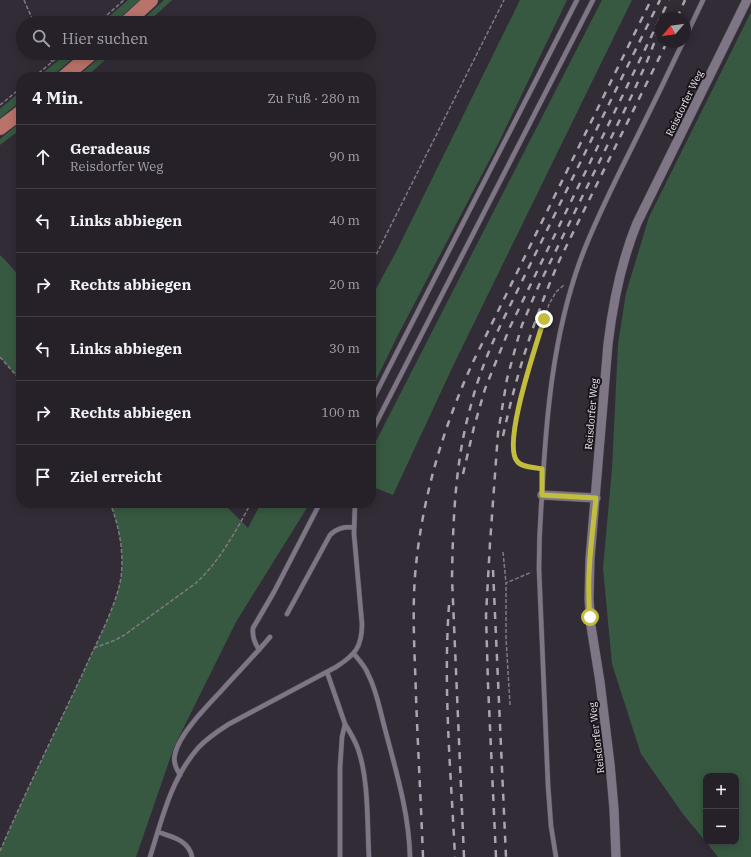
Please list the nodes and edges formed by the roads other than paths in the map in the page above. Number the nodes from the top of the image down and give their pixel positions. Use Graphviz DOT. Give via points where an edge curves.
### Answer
graph roads {
  1 [pos="151,0"];
  2 [pos="577,0"];
  3 [pos="593,0"];
  4 [pos="703,0"];
  5 [pos="747,0"];
  6 [pos="134,16"];
  7 [pos="691,25"];
  8 [pos="680,48"];
  9 [pos="84,60"];
  10 [pos="70,72"];
  11 [pos="16,116"];
  12 [pos="0,128"];
  13 [pos="376,393"];
  14 [pos="376,423"];
  15 [pos="542,495"];
  16 [pos="596,498"];
  17 [pos="317,508"];
  18 [pos="355,508"];
  19 [pos="353,527"];
  20 [pos="287,614"];
  21 [pos="270,637"];
  22 [pos="259,650"];
  23 [pos="354,654"];
  24 [pos="327,672"];
  25 [pos="345,724"];
  26 [pos="180,775"];
  27 [pos="158,832"];
  28 [pos="150,857"];
  29 [pos="192,857"];
  30 [pos="340,857"];
  31 [pos="369,857"];
  32 [pos="410,857"];
  33 [pos="556,857"];
  34 [pos="616,857"];
  1 -- 6 [label="main road"];
  2 -- 13 [label="lane"];
  3 -- 14 [label="lane"];
  4 -- 7 [label="lane"];
  5 -- 16 [label="street, Reisdorfer Weg" via="642,213 624,260 610,328"];
  8 -- 15 [label="lane" via="602,210 575,276 563,319 550,394 542,469"];
  9 -- 10 [label="main road"];
  11 -- 12 [label="main road"];
  15 -- 16 [label="street"];
  15 -- 33 [label="lane" via="539,568 548,785"];
  16 -- 34 [label="street, Reisdorfer Weg" via="589,608 609,750"];
  17 -- 22 [label="lane" via="253,628 253,637"];
  18 -- 19 [label="lane"];
  19 -- 20 [label="lane" via="336,529 330,535"];
  19 -- 23 [label="lane" via="362,624 360,642"];
  21 -- 22 [label="lane"];
  22 -- 26 [label="lane" via="202,712 182,738 174,758"];
  23 -- 24 [label="lane"];
  23 -- 32 [label="lane" via="371,680 377,700 404,801"];
  24 -- 25 [label="lane"];
  24 -- 26 [label="lane" via="214,734 198,749"];
  25 -- 30 [label="lane" via="340,768"];
  25 -- 31 [label="lane" via="357,748 363,772"];
  26 -- 27 [label="lane" via="170,793"];
  27 -- 28 [label="lane"];
  27 -- 29 [label="lane" via="184,842"];
}
